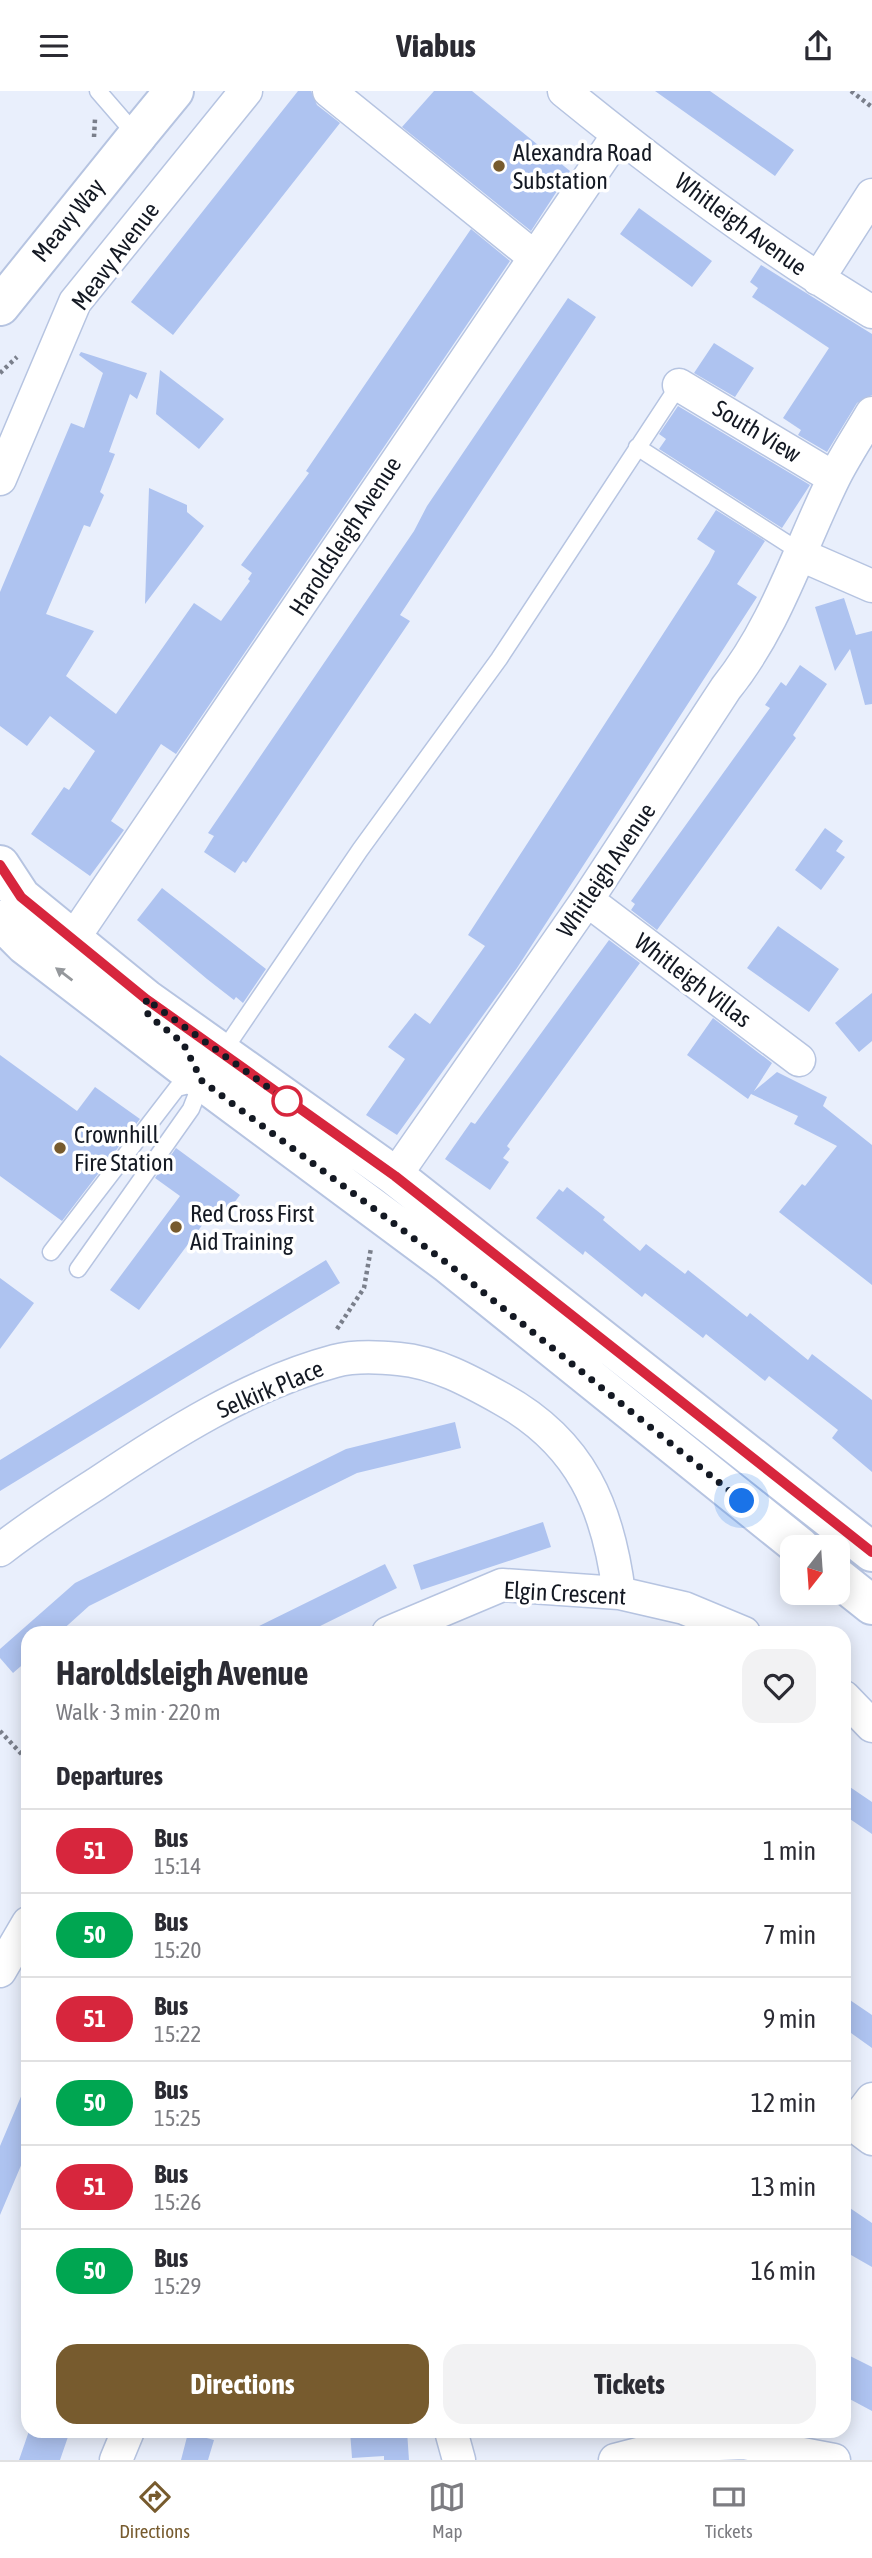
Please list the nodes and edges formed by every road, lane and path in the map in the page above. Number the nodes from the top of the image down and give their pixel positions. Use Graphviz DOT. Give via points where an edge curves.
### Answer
graph roads {
  1 [pos="98,91"];
  2 [pos="174,91"];
  3 [pos="246,91"];
  4 [pos="329,91"];
  5 [pos="564,91"];
  6 [pos="851,91"];
  7 [pos="872,107"];
  8 [pos="618,135"];
  9 [pos="137,136"];
  10 [pos="872,195"];
  11 [pos="533,256"];
  12 [pos="818,279"];
  13 [pos="0,306"];
  14 [pos="872,312"];
  15 [pos="678,385"];
  16 [pos="872,413"];
  17 [pos="637,447"];
  18 [pos="834,478"];
  19 [pos="0,479"];
  20 [pos="802,554"];
  21 [pos="872,586"];
  22 [pos="0,865"];
  23 [pos="587,900"];
  24 [pos="8,931"];
  25 [pos="73,939"];
  26 [pos="799,1059"];
  27 [pos="212,1067"];
  28 [pos="384,1191"];
  29 [pos="51,1252"];
  30 [pos="78,1269"];
  31 [pos="331,1340"];
  32 [pos="786,1535"];
  33 [pos="0,1550"];
  34 [pos="872,1552"];
  35 [pos="850,1588"];
  36 [pos="620,1594"];
  37 [pos="872,1605"];
  38 [pos="405,1626"];
  39 [pos="727,1626"];
  40 [pos="851,1704"];
  41 [pos="872,1725"];
  42 [pos="0,1731"];
  43 [pos="21,1754"];
  44 [pos="21,1935"];
  45 [pos="0,1971"];
  46 [pos="872,2099"];
  47 [pos="856,2127"];
  48 [pos="125,2438"];
  49 [pos="453,2438"];
  50 [pos="665,2438"];
  51 [pos="116,2460"];
  52 [pos="459,2460"];
  53 [pos="615,2460"];
  54 [pos="834,2460"];
  1 -- 9 [label="lane"];
  2 -- 9 [label="main road, Meavy Way"];
  3 -- 19 [label="street, Meavy Avenue" via="75,302"];
  4 -- 11 [label="street"];
  5 -- 8 [label="street, Whitleigh Avenue"];
  6 -- 7 [label="path"];
  8 -- 11 [label="street, Haroldsleigh Avenue"];
  8 -- 12 [label="street, Whitleigh Avenue"];
  9 -- 13 [label="main road, Meavy Way"];
  10 -- 12 [label="street, Whitleigh Avenue"];
  11 -- 25 [label="street, Haroldsleigh Avenue"];
  12 -- 14 [label="street, Whitleigh Avenue"];
  15 -- 17 [label="lane"];
  15 -- 18 [label="street, South View"];
  16 -- 18 [label="street, Whitleigh Avenue"];
  17 -- 20 [label="lane"];
  17 -- 27 [label="lane" via="499,659 360,850"];
  18 -- 20 [label="street, Whitleigh Avenue"];
  20 -- 21 [label="street"];
  20 -- 23 [label="street, Whitleigh Avenue" via="750,660 726,688"];
  22 -- 25 [label="main road" via="21,897"];
  23 -- 26 [label="street, Whitleigh Villas"];
  23 -- 28 [label="street, Whitleigh Avenue"];
  27 -- 24 [label="main road, one-way"];
  25 -- 27 [label="main road" via="146,999"];
  27 -- 28 [label="main road"];
  27 -- 29 [label="lane" via="177,1088"];
  27 -- 30 [label="lane" via="191,1109"];
  28 -- 31 [label="path" via="364,1288"];
  28 -- 32 [label="main road"];
  28 -- 34 [label="main road"];
  33 -- 36 [label="street, Selkirk Place" via="166,1437 274,1382 338,1360 400,1359 459,1375 522,1410 559,1441 586,1478 613,1544"];
  35 -- 37 [label="main road"];
  36 -- 38 [label="street, Elgin Crescent" via="502,1585"];
  36 -- 39 [label="street, Elgin Crescent" via="684,1608"];
  40 -- 41 [label="street"];
  42 -- 43 [label="path"];
  44 -- 45 [label="street"];
  46 -- 47 [label="street"];
  48 -- 51 [label="street"];
  49 -- 52 [label="street"];
  50 -- 53 [label="street"];
  50 -- 54 [label="street" via="744,2443"];
}
